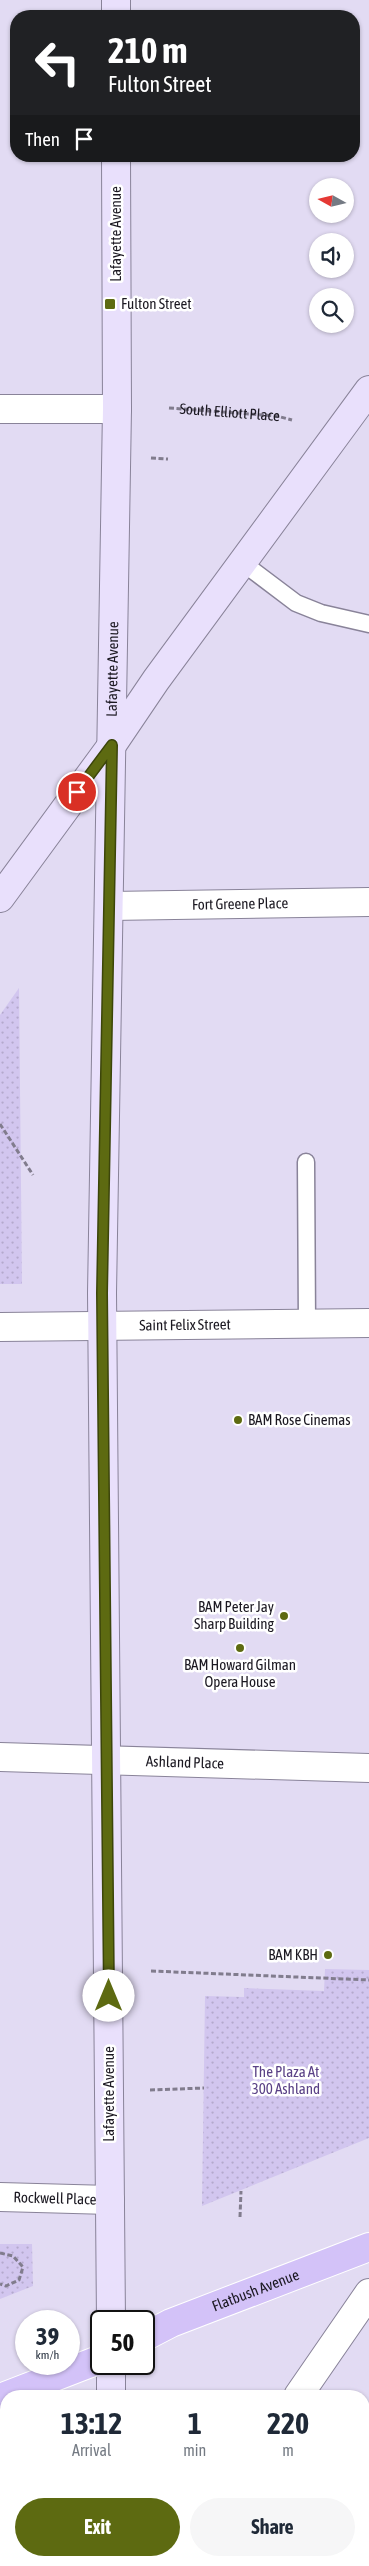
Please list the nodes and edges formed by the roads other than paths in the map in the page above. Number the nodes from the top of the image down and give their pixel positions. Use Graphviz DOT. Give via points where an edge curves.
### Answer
graph roads {
  1 [pos="116,162"];
  2 [pos="366,399"];
  3 [pos="0,409"];
  4 [pos="117,409"];
  5 [pos="243,563"];
  6 [pos="369,624"];
  7 [pos="112,745"];
  8 [pos="0,898"];
  9 [pos="369,902"];
  10 [pos="110,906"];
  11 [pos="306,1162"];
  12 [pos="369,1323"];
  13 [pos="307,1324"];
  14 [pos="102,1325"];
  15 [pos="0,1327"];
  16 [pos="0,1757"];
  17 [pos="107,1761"];
  18 [pos="369,1768"];
  19 [pos="0,2197"];
  20 [pos="110,2200"];
  21 [pos="369,2247"];
  22 [pos="369,2293"];
  23 [pos="111,2310"];
  24 [pos="155,2331"];
  25 [pos="90,2362"];
  26 [pos="111,2375"];
  27 [pos="20,2390"];
  28 [pos="111,2390"];
  29 [pos="302,2390"];
  1 -- 4 [label="main road, Lafayette Avenue"];
  2 -- 5 [label="main road"];
  3 -- 4 [label="street"];
  4 -- 7 [label="main road, Lafayette Avenue"];
  5 -- 6 [label="lane" via="296,603 321,613"];
  5 -- 7 [label="main road"];
  7 -- 8 [label="main road"];
  7 -- 10 [label="main road, Lafayette Avenue"];
  9 -- 10 [label="street, Fort Greene Place"];
  10 -- 14 [label="main road, Lafayette Avenue"];
  11 -- 13 [label="lane"];
  12 -- 13 [label="street, Saint Felix Street"];
  13 -- 14 [label="street, Saint Felix Street"];
  14 -- 15 [label="street, Saint Felix Street"];
  14 -- 17 [label="main road, Lafayette Avenue"];
  16 -- 17 [label="street, Ashland Place"];
  17 -- 18 [label="street, Ashland Place"];
  17 -- 20 [label="main road, Lafayette Avenue"];
  19 -- 20 [label="street, Rockwell Place"];
  20 -- 23 [label="main road, Lafayette Avenue"];
  21 -- 24 [label="main road, Flatbush Avenue"];
  22 -- 29 [label="street"];
  25 -- 27 [label="main road"];
  26 -- 28 [label="main road"];
}
